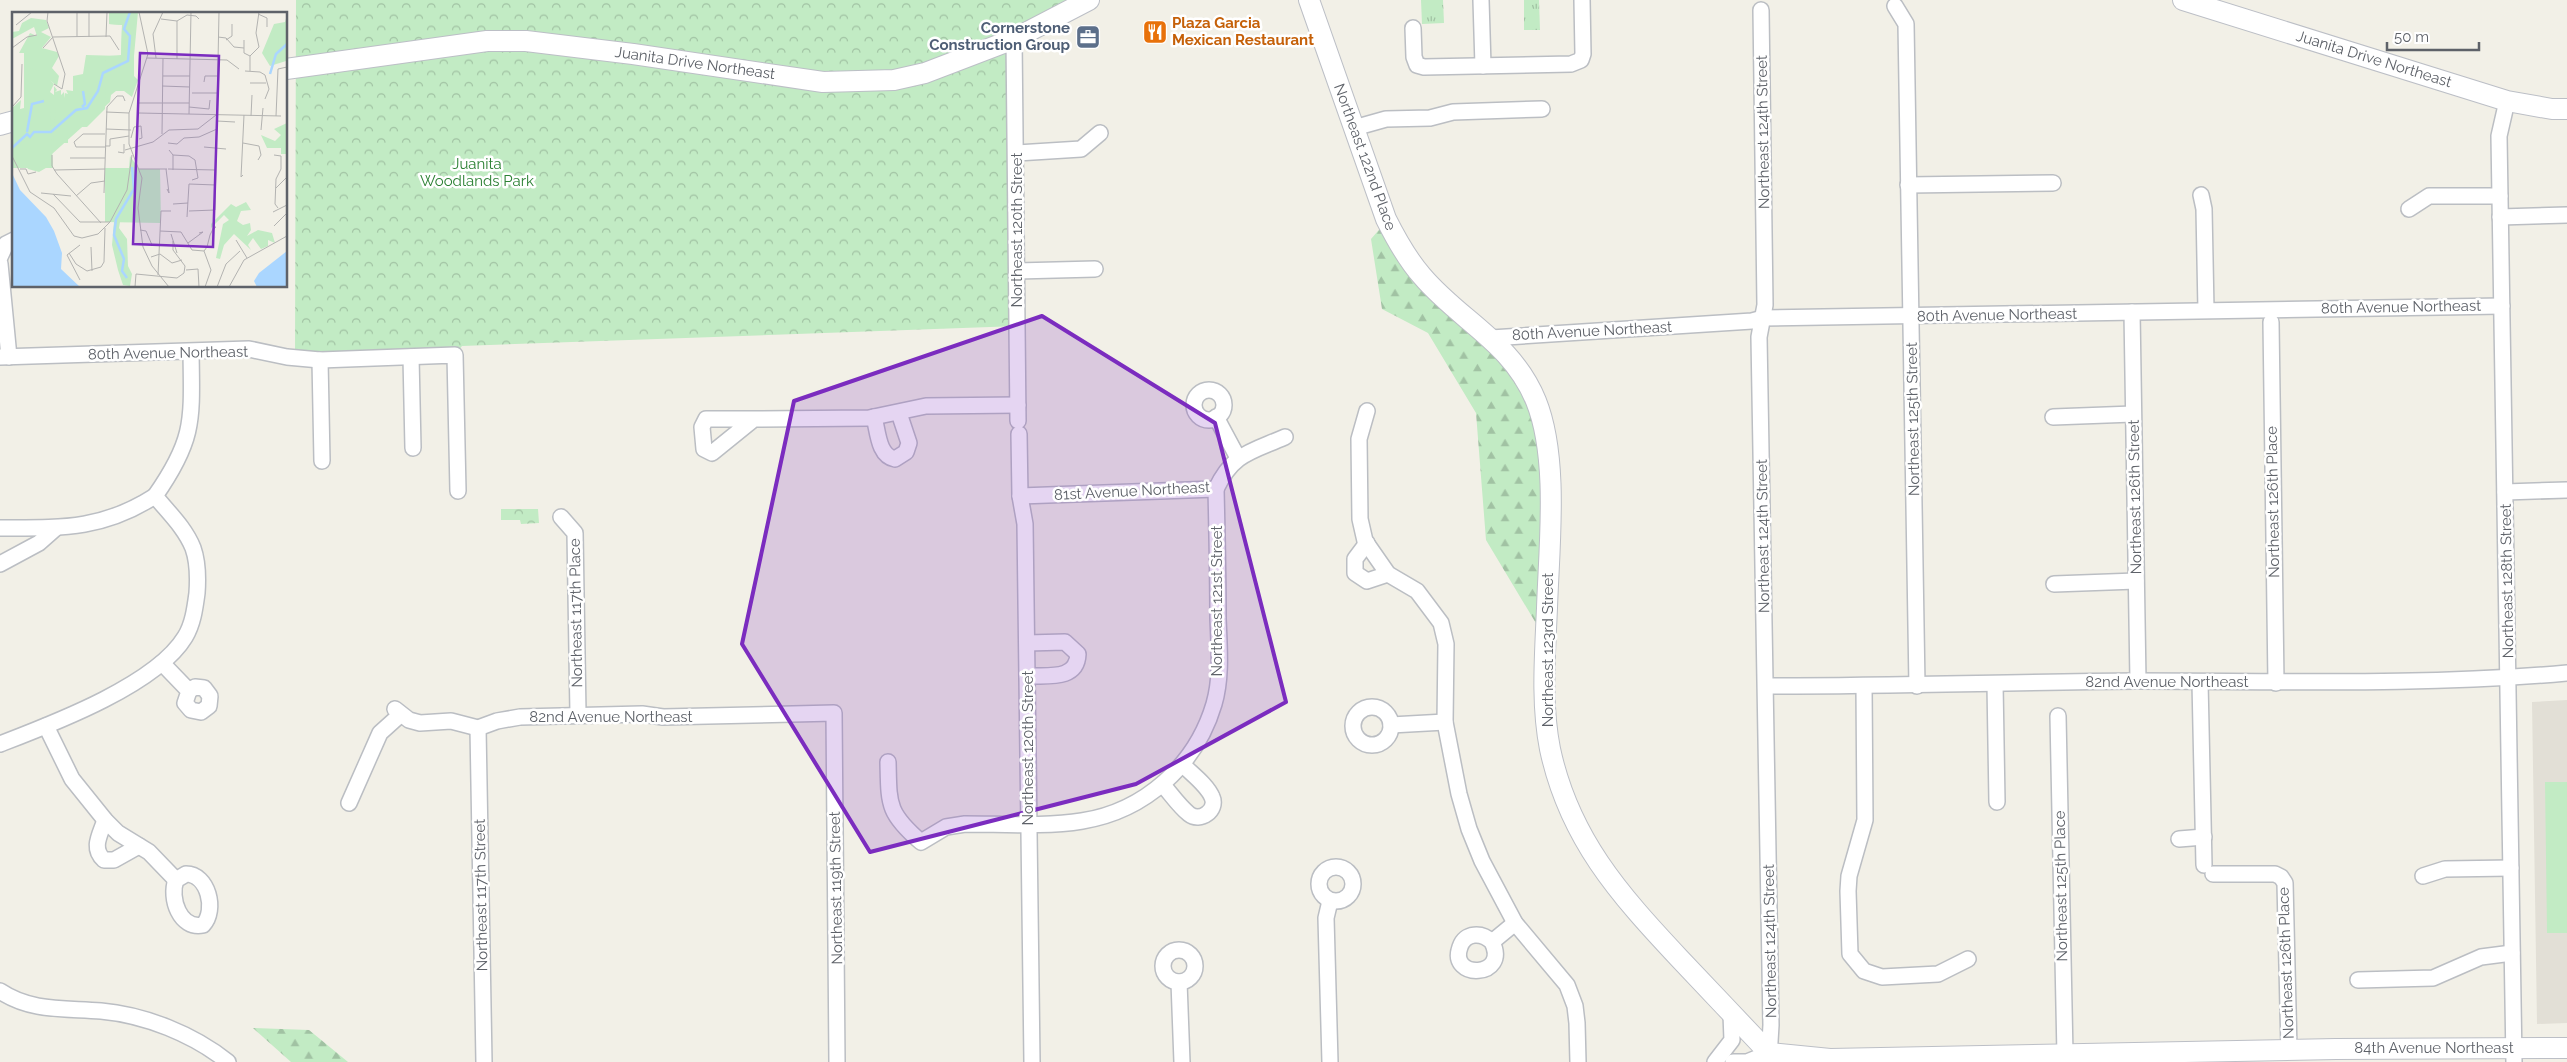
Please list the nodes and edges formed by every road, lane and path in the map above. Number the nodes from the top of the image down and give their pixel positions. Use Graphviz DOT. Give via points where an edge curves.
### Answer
graph roads {
  1 [pos="1089,0"];
  2 [pos="1309,0"];
  3 [pos="1481,0"];
  4 [pos="1582,0"];
  5 [pos="2184,0"];
  6 [pos="1896,6"];
  7 [pos="1761,10"];
  8 [pos="1413,28"];
  9 [pos="1014,39"];
  10 [pos="1483,66"];
  11 [pos="288,69"];
  12 [pos="2507,100"];
  13 [pos="2567,109"];
  14 [pos="1542,110"];
  15 [pos="1354,128"];
  16 [pos="1100,134"];
  17 [pos="1016,153"];
  18 [pos="2053,183"];
  19 [pos="1908,185"];
  20 [pos="2201,195"];
  21 [pos="2500,196"];
  22 [pos="2409,208"];
  23 [pos="2567,215"];
  24 [pos="2500,217"];
  25 [pos="12,241"];
  26 [pos="0,257"];
  27 [pos="0,264"];
  28 [pos="1095,269"];
  29 [pos="1017,271"];
  30 [pos="2502,306"];
  31 [pos="2206,310"];
  32 [pos="2132,312"];
  33 [pos="1911,317"];
  34 [pos="1763,318"];
  35 [pos="2271,322"];
  36 [pos="1491,338"];
  37 [pos="191,352"];
  38 [pos="5,357"];
  39 [pos="411,358"];
  40 [pos="320,360"];
  41 [pos="1018,405"];
  42 [pos="1367,411"];
  43 [pos="899,413"];
  44 [pos="2133,414"];
  45 [pos="2052,416"];
  46 [pos="874,417"];
  47 [pos="1216,417"];
  48 [pos="754,419"];
  49 [pos="1285,436"];
  50 [pos="412,448"];
  51 [pos="1238,458"];
  52 [pos="322,461"];
  53 [pos="1216,489"];
  54 [pos="2567,490"];
  55 [pos="458,491"];
  56 [pos="2506,492"];
  57 [pos="155,496"];
  58 [pos="1020,496"];
  59 [pos="561,517"];
  60 [pos="0,528"];
  61 [pos="56,528"];
  62 [pos="1366,543"];
  63 [pos="0,564"];
  64 [pos="1388,574"];
  65 [pos="2136,581"];
  66 [pos="2054,584"];
  67 [pos="1027,643"];
  68 [pos="162,663"];
  69 [pos="2567,673"];
  70 [pos="1027,676"];
  71 [pos="2509,678"];
  72 [pos="2138,681"];
  73 [pos="2200,682"];
  74 [pos="2276,683"];
  75 [pos="1995,684"];
  76 [pos="1766,686"];
  77 [pos="1864,686"];
  78 [pos="1917,686"];
  79 [pos="188,691"];
  80 [pos="834,713"];
  81 [pos="578,714"];
  82 [pos="2058,716"];
  83 [pos="1445,722"];
  84 [pos="1391,725"];
  85 [pos="46,726"];
  86 [pos="478,728"];
  87 [pos="0,744"];
  88 [pos="888,762"];
  89 [pos="1173,775"];
  90 [pos="1997,802"];
  91 [pos="349,803"];
  92 [pos="105,820"];
  93 [pos="1028,824"];
  94 [pos="2204,838"];
  95 [pos="2179,839"];
  96 [pos="139,846"];
  97 [pos="2511,868"];
  98 [pos="2422,876"];
  99 [pos="176,880"];
  100 [pos="1330,901"];
  101 [pos="1515,923"];
  102 [pos="1492,942"];
  103 [pos="2512,953"];
  104 [pos="1968,959"];
  105 [pos="2358,980"];
  106 [pos="1179,982"];
  107 [pos="0,991"];
  108 [pos="1731,1014"];
  109 [pos="2567,1048"];
  110 [pos="2289,1050"];
  111 [pos="2065,1055"];
  112 [pos="2431,1055"];
  113 [pos="2513,1055"];
  114 [pos="1769,1058"];
  115 [pos="228,1062"];
  116 [pos="484,1062"];
  117 [pos="838,1062"];
  118 [pos="1032,1062"];
  119 [pos="1182,1062"];
  120 [pos="1330,1062"];
  121 [pos="1578,1062"];
  122 [pos="1715,1062"];
  123 [pos="1733,1062"];
  1 -- 9 [label="street, Juanita Drive Northeast"];
  2 -- 15 [label="street, Northeast 122nd Place"];
  3 -- 10 [label="street"];
  4 -- 10 [label="street" via="1583,54 1579,61 1571,64"];
  5 -- 12 [label="street, Juanita Drive Northeast"];
  6 -- 19 [label="street, Northeast 125th Street" via="1906,24"];
  7 -- 34 [label="street, Northeast 124th Street"];
  8 -- 10 [label="street" via="1414,57 1418,65"];
  9 -- 11 [label="street, Juanita Drive Northeast" via="925,74 858,82 823,82 526,41 478,42"];
  9 -- 17 [label="street, Northeast 120th Street"];
  12 -- 13 [label="street, Juanita Drive Northeast"];
  12 -- 21 [label="street, Northeast 128th Street" via="2499,136"];
  14 -- 15 [label="street" via="1453,112 1430,118 1386,119"];
  15 -- 36 [label="street, Northeast 122nd Place" via="1386,219 1407,257 1423,278"];
  16 -- 17 [label="street" via="1081,149"];
  17 -- 29 [label="street, Northeast 120th Street"];
  18 -- 19 [label="street"];
  19 -- 33 [label="street, Northeast 125th Street"];
  20 -- 31 [label="street"];
  21 -- 22 [label="street" via="2429,196"];
  21 -- 24 [label="street, Northeast 128th Street"];
  23 -- 24 [label="street"];
  24 -- 30 [label="street, Northeast 128th Street"];
  25 -- 26 [label="street" via="6,244"];
  27 -- 38 [label="street"];
  28 -- 29 [label="street"];
  29 -- 41 [label="street, Northeast 120th Street"];
  30 -- 31 [label="street, 80th Avenue Northeast"];
  30 -- 56 [label="street, Northeast 128th Street"];
  31 -- 32 [label="street, 80th Avenue Northeast"];
  32 -- 33 [label="street, 80th Avenue Northeast"];
  32 -- 44 [label="street, Northeast 126th Street"];
  33 -- 34 [label="street, 80th Avenue Northeast"];
  33 -- 78 [label="street, Northeast 125th Street"];
  34 -- 36 [label="street, 80th Avenue Northeast"];
  34 -- 76 [label="street, Northeast 124th Street" via="1760,337"];
  35 -- 74 [label="street, Northeast 126th Place"];
  36 -- 108 [label="street, Northeast 123rd Street" via="1511,357 1536,400 1544,425 1550,527 1545,692 1550,748 1558,780 1584,841 1606,875 1642,919"];
  37 -- 38 [label="street, 80th Avenue Northeast"];
  37 -- 40 [label="street, 80th Avenue Northeast" via="249,349"];
  37 -- 57 [label="street" via="192,417 186,445 172,473"];
  39 -- 40 [label="street, 80th Avenue Northeast"];
  39 -- 50 [label="street"];
  39 -- 55 [label="street, 80th Avenue Northeast" via="455,355"];
  40 -- 52 [label="street"];
  41 -- 43 [label="street" via="926,406"];
  41 -- 58 [label="street, Northeast 120th Street"];
  42 -- 62 [label="street" via="1359,440 1360,519"];
  43 -- 46 [label="street"];
  43 -- 46 [label="street" via="909,444 906,452 895,459 883,451"];
  44 -- 45 [label="street"];
  44 -- 65 [label="street, Northeast 126th Street"];
  46 -- 48 [label="street"];
  47 -- 51 [label="street"];
  49 -- 51 [label="street, 81st Avenue Northeast"];
  51 -- 53 [label="street, 81st Avenue Northeast" via="1225,470"];
  53 -- 58 [label="street, 81st Avenue Northeast"];
  53 -- 89 [label="street, Northeast 121st Street" via="1219,670 1214,703 1204,730"];
  54 -- 56 [label="street"];
  56 -- 71 [label="street, Northeast 128th Street"];
  57 -- 61 [label="street" via="131,512 111,519"];
  57 -- 68 [label="street" via="181,526 193,549 197,568 195,611 185,637"];
  58 -- 67 [label="street, Northeast 120th Street" via="1025,524"];
  59 -- 81 [label="street, Northeast 117th Place" via="575,533"];
  60 -- 61 [label="street"];
  61 -- 63 [label="street" via="39,543"];
  62 -- 64 [label="street"];
  62 -- 64 [label="street" via="1355,559 1355,573 1368,581"];
  64 -- 83 [label="street" via="1417,591 1441,623 1446,644"];
  65 -- 66 [label="street"];
  65 -- 72 [label="street, Northeast 126th Street"];
  67 -- 70 [label="street, Northeast 120th Street"];
  67 -- 70 [label="street" via="1065,642 1078,654 1077,664 1068,673"];
  68 -- 79 [label="street"];
  68 -- 85 [label="street" via="126,687"];
  69 -- 71 [label="street, 82nd Avenue Northeast"];
  70 -- 93 [label="street, Northeast 120th Street"];
  71 -- 74 [label="street, 82nd Avenue Northeast"];
  71 -- 97 [label="street, Northeast 128th Street"];
  72 -- 73 [label="street, 82nd Avenue Northeast"];
  72 -- 75 [label="street, 82nd Avenue Northeast"];
  73 -- 74 [label="street, 82nd Avenue Northeast"];
  73 -- 94 [label="street"];
  75 -- 78 [label="street, 82nd Avenue Northeast"];
  75 -- 90 [label="street"];
  76 -- 77 [label="street, 82nd Avenue Northeast"];
  76 -- 114 [label="street, Northeast 124th Street"];
  77 -- 78 [label="street, 82nd Avenue Northeast"];
  77 -- 104 [label="street" via="1865,820 1849,876 1850,954 1864,971 1882,977 1938,974"];
  80 -- 81 [label="street, 82nd Avenue Northeast" via="663,717"];
  80 -- 117 [label="street, Northeast 119th Street"];
  81 -- 86 [label="street, 82nd Avenue Northeast" via="520,717"];
  82 -- 111 [label="street, Northeast 125th Place"];
  83 -- 84 [label="street"];
  83 -- 101 [label="street" via="1469,829"];
  85 -- 87 [label="street"];
  85 -- 92 [label="street" via="72,779"];
  86 -- 91 [label="street" via="451,722 420,723 397,712 380,732"];
  86 -- 116 [label="street, Northeast 117th Street"];
  88 -- 93 [label="street" via="889,801 900,824 921,842 946,827"];
  89 -- 89 [label="street" via="1212,796 1212,806 1207,814 1198,817 1189,814"];
  89 -- 93 [label="street" via="1131,805 1109,815 1082,822"];
  92 -- 96 [label="street"];
  92 -- 96 [label="street" via="96,844 98,854 104,860 114,860"];
  93 -- 118 [label="street, Northeast 120th Street"];
  94 -- 95 [label="street"];
  94 -- 110 [label="street, Northeast 126th Place" via="2209,870 2281,877 2286,891"];
  96 -- 99 [label="street"];
  97 -- 98 [label="street" via="2445,869"];
  97 -- 103 [label="street, Northeast 128th Street"];
  100 -- 120 [label="street" via="1326,918"];
  101 -- 102 [label="street"];
  101 -- 121 [label="street" via="1567,985 1577,1023"];
  103 -- 105 [label="street" via="2481,957 2433,978"];
  103 -- 113 [label="street, Northeast 128th Street"];
  106 -- 119 [label="street"];
  107 -- 115 [label="street" via="28,1004 55,1010 101,1012 158,1024"];
  108 -- 114 [label="street, Northeast 123rd Street"];
  108 -- 122 [label="street" via="1732,1040"];
  109 -- 113 [label="street, 84th Avenue Northeast"];
  110 -- 111 [label="street, 84th Avenue Northeast"];
  110 -- 112 [label="street, 84th Avenue Northeast"];
  111 -- 114 [label="street, 84th Avenue Northeast"];
  112 -- 113 [label="street, 84th Avenue Northeast"];
  114 -- 123 [label="street, 84th Avenue Northeast"];
}
